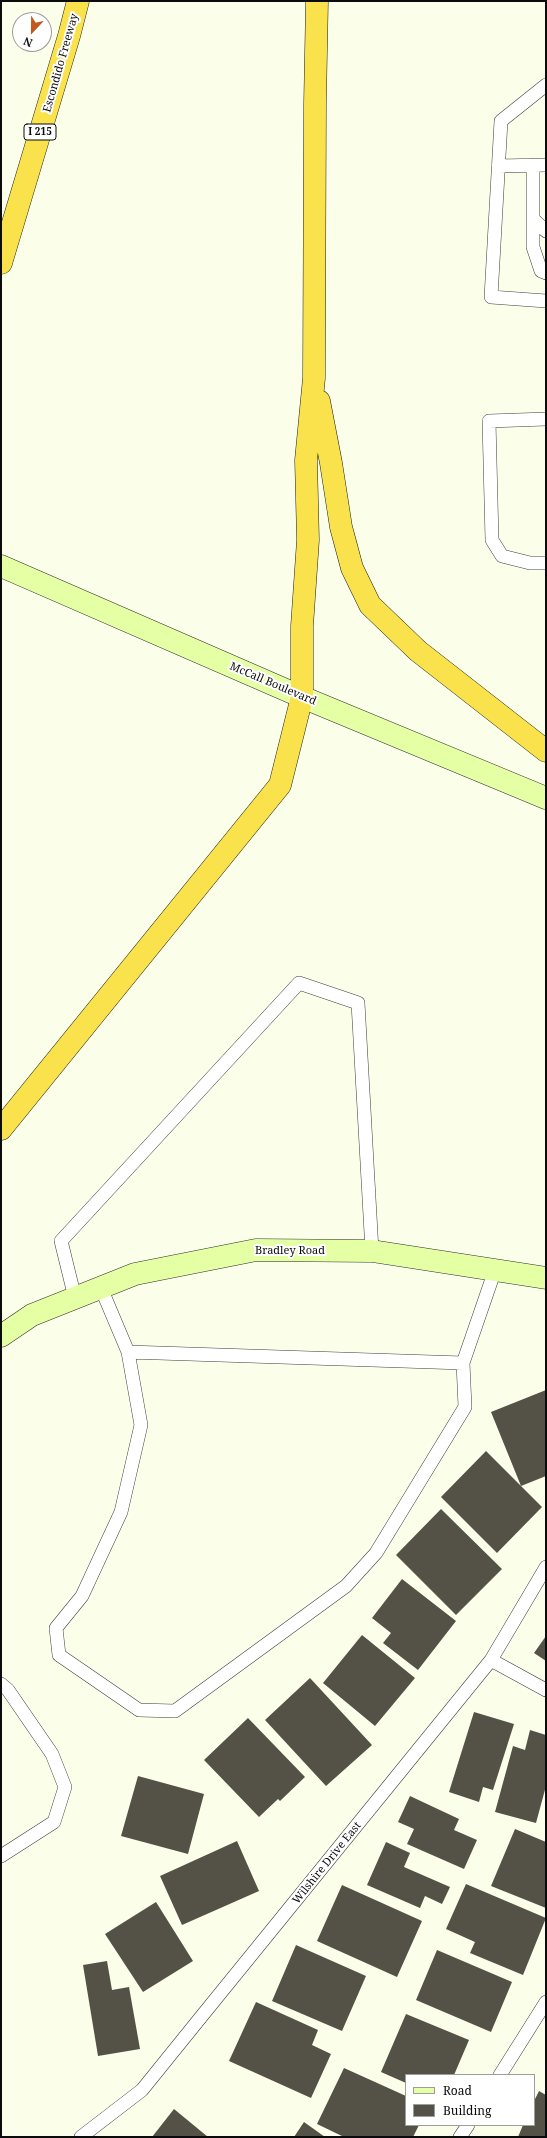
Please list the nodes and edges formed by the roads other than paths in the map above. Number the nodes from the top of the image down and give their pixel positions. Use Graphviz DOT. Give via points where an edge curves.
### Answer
graph roads {
  1 [pos="78,1"];
  2 [pos="317,1"];
  3 [pos="546,85"];
  4 [pos="540,165"];
  5 [pos="498,166"];
  6 [pos="533,219"];
  7 [pos="546,231"];
  8 [pos="1,263"];
  9 [pos="546,273"];
  10 [pos="546,301"];
  11 [pos="314,378"];
  12 [pos="546,419"];
  13 [pos="546,563"];
  14 [pos="1,566"];
  15 [pos="302,697"];
  16 [pos="546,751"];
  17 [pos="546,798"];
  18 [pos="1,1129"];
  19 [pos="372,1251"];
  20 [pos="495,1270"];
  21 [pos="546,1278"];
  22 [pos="101,1288"];
  23 [pos="75,1298"];
  24 [pos="1,1336"];
  25 [pos="128,1352"];
  26 [pos="462,1363"];
  27 [pos="546,1567"];
  28 [pos="491,1660"];
  29 [pos="1,1684"];
  30 [pos="546,1690"];
  31 [pos="1,1856"];
  32 [pos="546,2002"];
  33 [pos="501,2074"];
  34 [pos="467,2126"];
  35 [pos="81,2137"];
  36 [pos="460,2137"];
  1 -- 8 [label="highway, Escondido Freeway / I 215" via="70,36"];
  2 -- 11 [label="highway"];
  3 -- 5 [label="lane" via="500,121"];
  4 -- 5 [label="lane"];
  4 -- 6 [label="lane"];
  5 -- 10 [label="lane" via="491,298"];
  6 -- 7 [label="lane"];
  6 -- 9 [label="lane" via="533,247 541,271"];
  11 -- 15 [label="highway" via="306,460 308,540 302,626"];
  11 -- 16 [label="highway" via="341,527 352,568 370,604 418,651"];
  12 -- 13 [label="lane" via="489,421 492,540 502,556 530,563"];
  14 -- 15 [label="main road, McCall Boulevard"];
  15 -- 17 [label="main road, McCall Boulevard"];
  15 -- 18 [label="highway" via="280,785"];
  19 -- 20 [label="main road, Bradley Road"];
  19 -- 22 [label="main road, Bradley Road" via="256,1250 135,1274"];
  19 -- 23 [label="lane" via="358,1003 299,983 61,1242"];
  20 -- 21 [label="main road, Bradley Road"];
  20 -- 26 [label="lane"];
  22 -- 23 [label="main road, Bradley Road"];
  22 -- 25 [label="lane"];
  23 -- 24 [label="main road, Bradley Road" via="32,1315"];
  25 -- 26 [label="lane"];
  25 -- 26 [label="lane" via="141,1425 120,1512 82,1596 56,1628 59,1654 139,1710 175,1711 346,1586 376,1553 465,1407"];
  27 -- 28 [label="lane, Wilshire Drive East"];
  28 -- 30 [label="lane"];
  28 -- 35 [label="lane, Wilshire Drive East" via="142,2090"];
  29 -- 31 [label="lane" via="8,1690 52,1754 65,1787 54,1822"];
  32 -- 33 [label="lane"];
  34 -- 36 [label="lane"];
}
